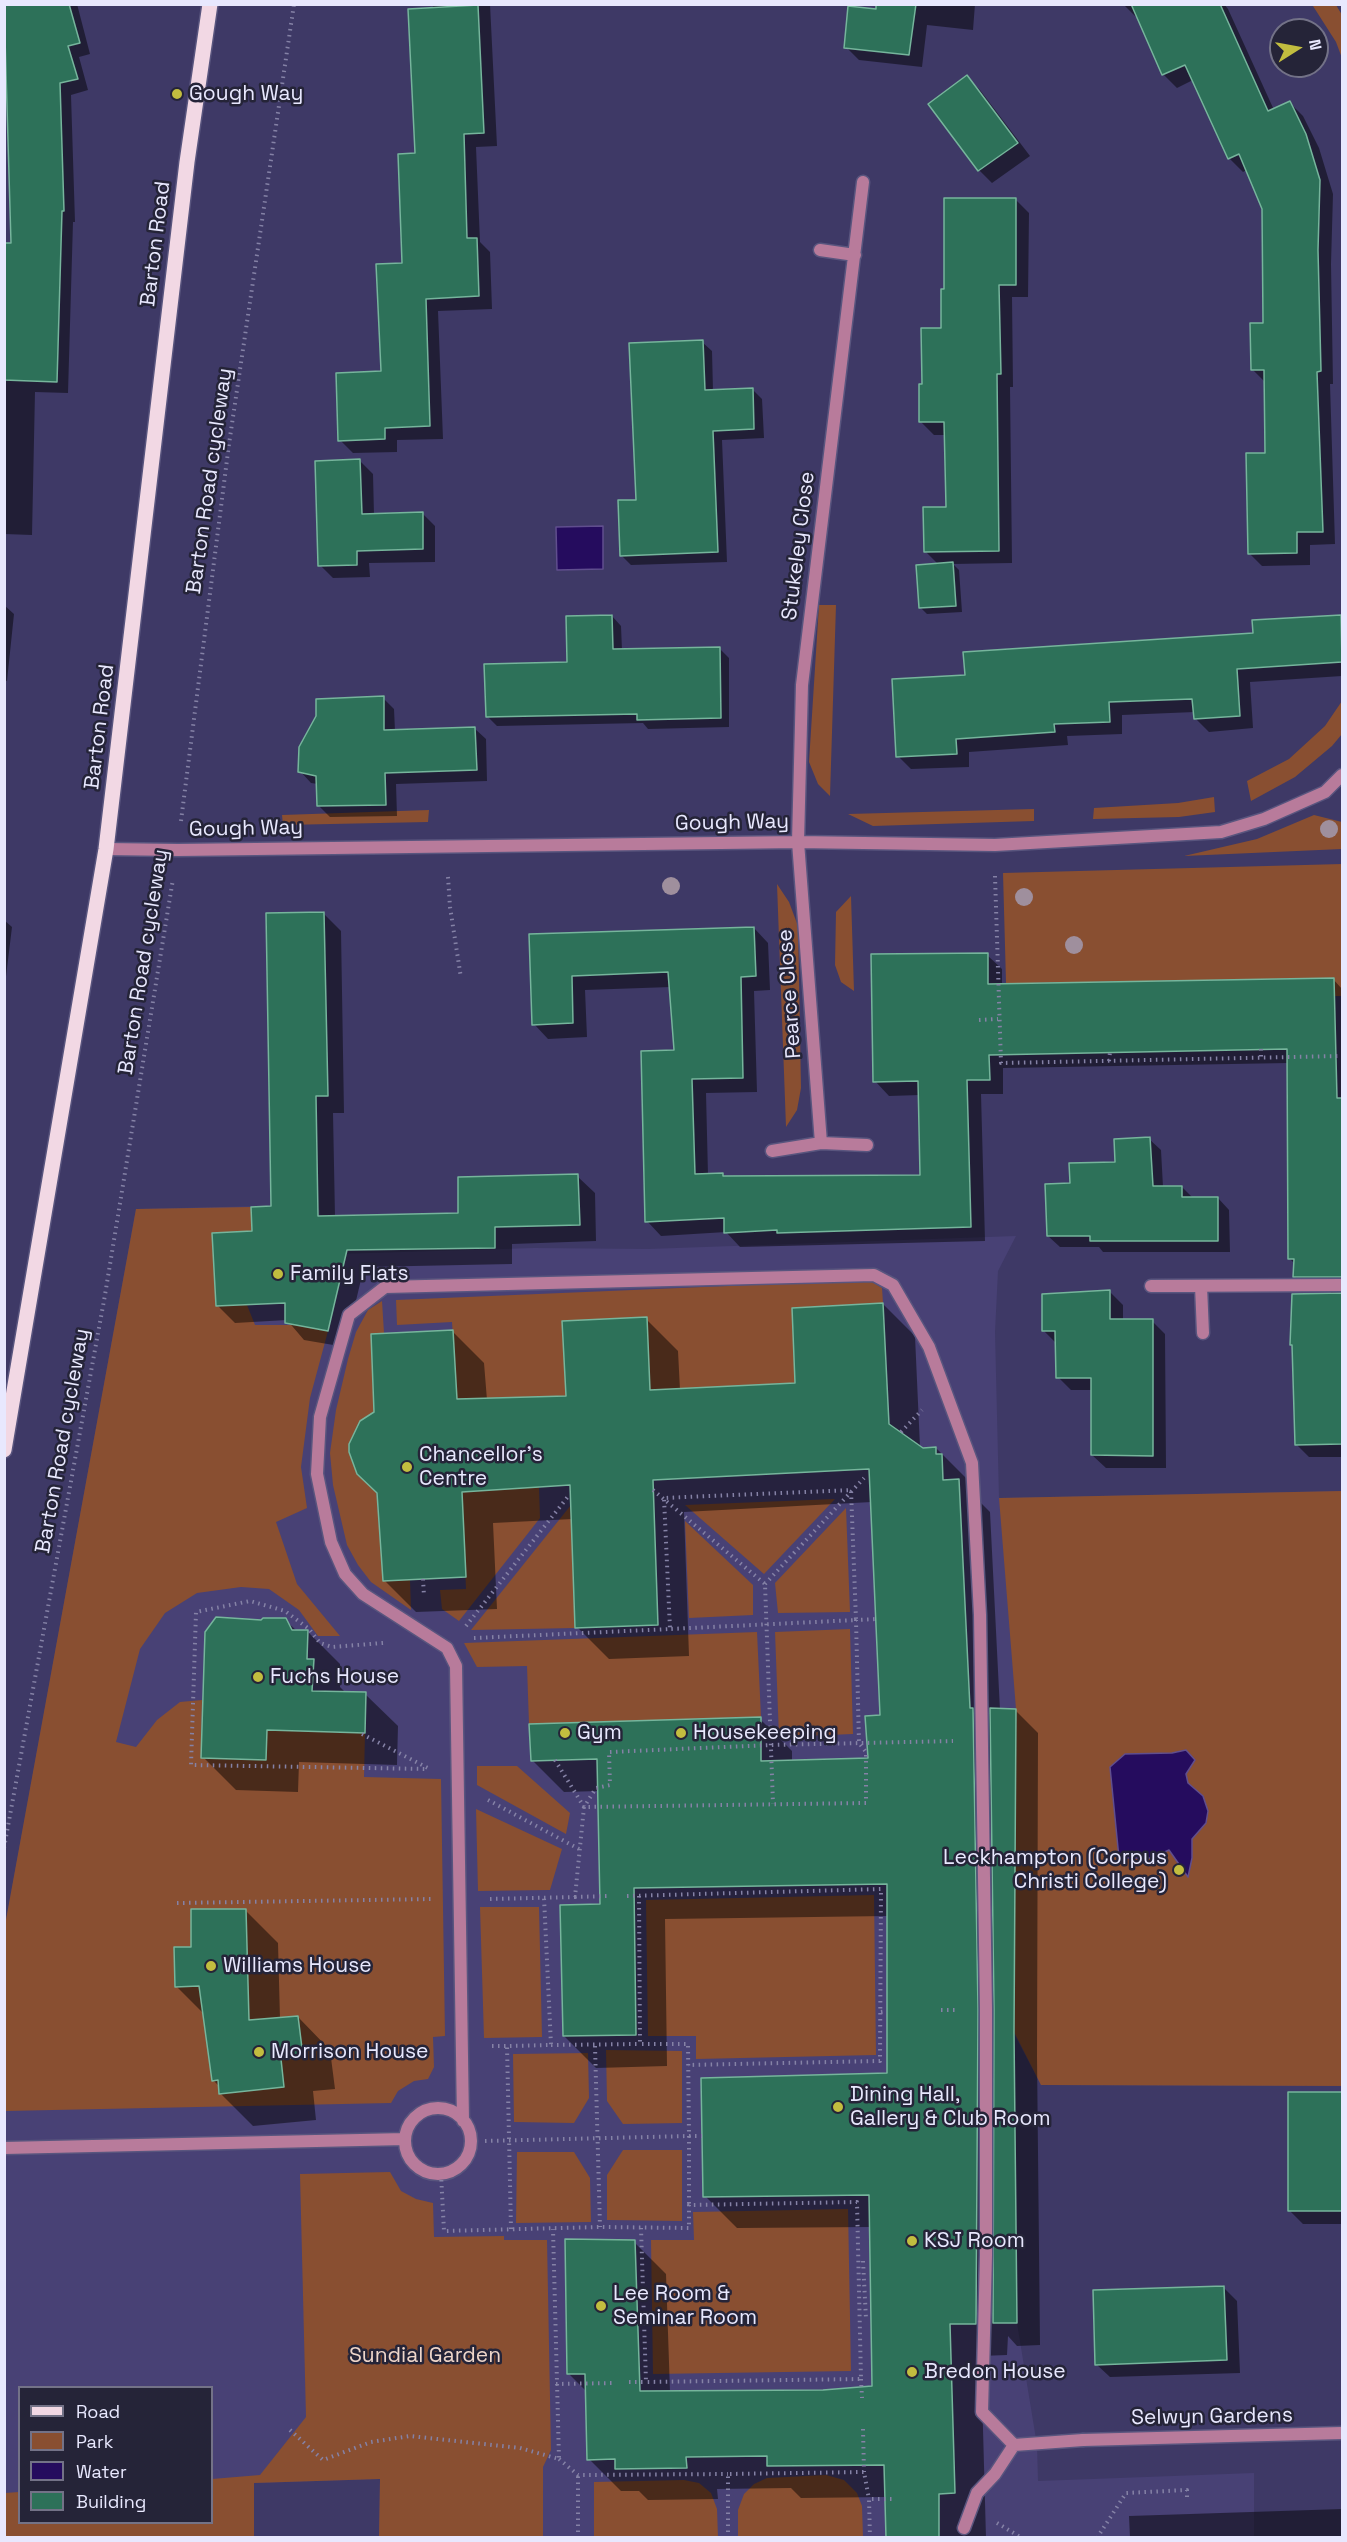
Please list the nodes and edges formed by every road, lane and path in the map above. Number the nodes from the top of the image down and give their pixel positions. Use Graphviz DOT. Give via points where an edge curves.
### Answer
graph roads {
  1 [pos="210,4"];
  2 [pos="294,4"];
  3 [pos="863,182"];
  4 [pos="820,250"];
  5 [pos="855,255"];
  6 [pos="1342,775"];
  7 [pos="798,842"];
  8 [pos="995,845"];
  9 [pos="446,846"];
  10 [pos="106,849"];
  11 [pos="178,850"];
  12 [pos="461,978"];
  13 [pos="998,1019"];
  14 [pos="980,1020"];
  15 [pos="1261,1049"];
  16 [pos="1110,1052"];
  17 [pos="1342,1056"];
  18 [pos="1262,1057"];
  19 [pos="1109,1061"];
  20 [pos="821,1143"];
  21 [pos="867,1145"];
  22 [pos="772,1151"];
  23 [pos="1342,1285"];
  24 [pos="1151,1286"];
  25 [pos="1201,1286"];
  26 [pos="1203,1333"];
  27 [pos="4,1450"];
  28 [pos="864,1478"];
  29 [pos="653,1490"];
  30 [pos="851,1490"];
  31 [pos="570,1494"];
  32 [pos="664,1498"];
  33 [pos="423,1579"];
  34 [pos="765,1584"];
  35 [pos="424,1600"];
  36 [pos="876,1619"];
  37 [pos="856,1620"];
  38 [pos="768,1624"];
  39 [pos="670,1629"];
  40 [pos="462,1630"];
  41 [pos="431,1638"];
  42 [pos="469,1638"];
  43 [pos="195,1662"];
  44 [pos="203,1662"];
  45 [pos="983,1740"];
  46 [pos="859,1743"];
  47 [pos="772,1745"];
  48 [pos="555,1760"];
  49 [pos="429,1769"];
  50 [pos="773,1804"];
  51 [pos="584,1807"];
  52 [pos="4,1848"];
  53 [pos="608,1896"];
  54 [pos="627,1896"];
  55 [pos="639,1896"];
  56 [pos="575,1897"];
  57 [pos="544,1898"];
  58 [pos="459,1899"];
  59 [pos="177,1903"];
  60 [pos="887,2011"];
  61 [pos="881,2012"];
  62 [pos="640,2044"];
  63 [pos="551,2045"];
  64 [pos="595,2046"];
  65 [pos="688,2065"];
  66 [pos="463,2121"];
  67 [pos="689,2136"];
  68 [pos="702,2136"];
  69 [pos="598,2138"];
  70 [pos="405,2139"];
  71 [pos="510,2140"];
  72 [pos="472,2141"];
  73 [pos="4,2148"];
  74 [pos="441,2174"];
  75 [pos="689,2205"];
  76 [pos="600,2228"];
  77 [pos="641,2228"];
  78 [pos="511,2229"];
  79 [pos="553,2229"];
  80 [pos="863,2261"];
  81 [pos="866,2319"];
  82 [pos="861,2379"];
  83 [pos="629,2382"];
  84 [pos="646,2382"];
  85 [pos="614,2383"];
  86 [pos="556,2385"];
  87 [pos="862,2398"];
  88 [pos="862,2429"];
  89 [pos="290,2430"];
  90 [pos="1342,2433"];
  91 [pos="1014,2445"];
  92 [pos="559,2459"];
  93 [pos="864,2472"];
  94 [pos="728,2474"];
  95 [pos="578,2475"];
  96 [pos="869,2499"];
  97 [pos="896,2499"];
  98 [pos="1187,2500"];
  99 [pos="964,2528"];
  100 [pos="578,2538"];
  101 [pos="728,2538"];
  102 [pos="870,2538"];
  103 [pos="1097,2538"];
  1 -- 10 [label="main road, Barton Road" via="187,162"];
  2 -- 11 [label="path, Barton Road cycleway" via="229,444"];
  3 -- 5 [label="street, Stukeley Close"];
  4 -- 5 [label="street"];
  5 -- 7 [label="street, Stukeley Close" via="802,685"];
  6 -- 8 [label="street, Gough Way" via="1325,792 1264,819 1221,832"];
  7 -- 8 [label="street, Gough Way"];
  7 -- 9 [label="street, Gough Way"];
  7 -- 20 [label="street, Pearce Close"];
  8 -- 13 [label="path"];
  9 -- 11 [label="street, Gough Way"];
  9 -- 12 [label="path"];
  10 -- 11 [label="street, Gough Way"];
  10 -- 27 [label="main road, Barton Road"];
  11 -- 52 [label="path, Barton Road cycleway" via="105,1295"];
  13 -- 14 [label="path"];
  13 -- 19 [label="path" via="1001,1063"];
  15 -- 18 [label="path"];
  16 -- 19 [label="path"];
  17 -- 18 [label="path"];
  18 -- 19 [label="path"];
  20 -- 21 [label="street"];
  20 -- 22 [label="street"];
  23 -- 25 [label="street"];
  24 -- 25 [label="street"];
  25 -- 26 [label="street"];
  28 -- 30 [label="path"];
  29 -- 32 [label="path"];
  30 -- 32 [label="path"];
  30 -- 34 [label="path"];
  30 -- 37 [label="path"];
  31 -- 40 [label="path"];
  32 -- 34 [label="path"];
  32 -- 39 [label="path"];
  33 -- 35 [label="path"];
  34 -- 38 [label="path"];
  36 -- 37 [label="path"];
  37 -- 38 [label="path"];
  37 -- 46 [label="path"];
  38 -- 39 [label="path"];
  38 -- 47 [label="path"];
  39 -- 42 [label="path"];
  41 -- 43 [label="path" via="332,1647 320,1643 285,1611 250,1601 196,1612"];
  41 -- 45 [label="street" via="363,1594 345,1574 332,1542 317,1474 320,1417 349,1316 385,1287 874,1275 893,1285 929,1347 972,1463"];
  41 -- 58 [label="street" via="447,1648 456,1666"];
  43 -- 44 [label="path"];
  43 -- 49 [label="path" via="191,1765"];
  45 -- 46 [label="path"];
  45 -- 91 [label="street" via="986,2243 982,2412"];
  46 -- 47 [label="path"];
  46 -- 50 [label="path" via="866,1752 866,1803"];
  47 -- 50 [label="path"];
  47 -- 51 [label="path" via="609,1752 610,1785 596,1788"];
  48 -- 51 [label="path"];
  50 -- 51 [label="path"];
  51 -- 56 [label="path"];
  53 -- 56 [label="path"];
  54 -- 55 [label="path"];
  55 -- 61 [label="path" via="881,1888"];
  55 -- 62 [label="path"];
  56 -- 57 [label="path"];
  57 -- 58 [label="path"];
  57 -- 63 [label="path"];
  58 -- 59 [label="path"];
  58 -- 66 [label="street"];
  60 -- 61 [label="path"];
  61 -- 65 [label="path" via="880,2061"];
  62 -- 64 [label="path"];
  62 -- 65 [label="path" via="688,2044"];
  63 -- 64 [label="path"];
  63 -- 71 [label="path" via="507,2046"];
  64 -- 69 [label="path"];
  65 -- 67 [label="path"];
  66 -- 70 [label="street" via="442,2108 424,2111 407,2128"];
  66 -- 72 [label="street"];
  67 -- 68 [label="path"];
  67 -- 69 [label="path"];
  67 -- 75 [label="path"];
  69 -- 71 [label="path"];
  69 -- 76 [label="path"];
  70 -- 73 [label="street"];
  70 -- 74 [label="street" via="412,2162 422,2170"];
  71 -- 72 [label="path"];
  71 -- 78 [label="path"];
  72 -- 74 [label="street" via="461,2164"];
  74 -- 78 [label="path" via="444,2231"];
  75 -- 77 [label="path" via="689,2228"];
  75 -- 82 [label="path" via="857,2202"];
  76 -- 77 [label="path"];
  76 -- 79 [label="path"];
  77 -- 84 [label="path"];
  78 -- 79 [label="path"];
  79 -- 86 [label="path"];
  80 -- 81 [label="path"];
  82 -- 84 [label="path"];
  82 -- 87 [label="path"];
  83 -- 84 [label="path"];
  85 -- 86 [label="path"];
  86 -- 92 [label="path"];
  88 -- 93 [label="path"];
  89 -- 92 [label="path" via="323,2460 371,2442 410,2436 520,2448"];
  90 -- 91 [label="street, Selwyn Gardens"];
  91 -- 99 [label="street" via="977,2493"];
  92 -- 95 [label="path"];
  93 -- 94 [label="path"];
  93 -- 96 [label="path"];
  94 -- 95 [label="path"];
  94 -- 101 [label="path"];
  95 -- 100 [label="path"];
  96 -- 97 [label="path"];
  96 -- 102 [label="path"];
  98 -- 103 [label="path" via="1186,2490 1126,2493"];
}
